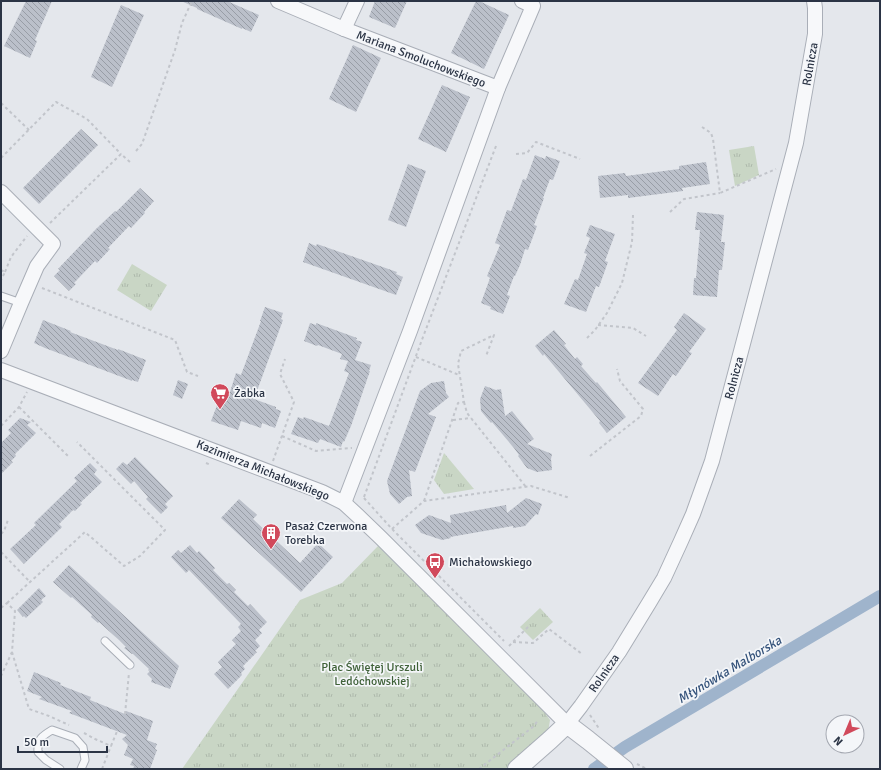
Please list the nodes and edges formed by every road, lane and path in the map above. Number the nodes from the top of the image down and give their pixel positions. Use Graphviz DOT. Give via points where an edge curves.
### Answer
graph roads {
  1 [pos="192,1"];
  2 [pos="278,1"];
  3 [pos="356,1"];
  4 [pos="814,1"];
  5 [pos="527,3"];
  6 [pos="344,29"];
  7 [pos="498,88"];
  8 [pos="1,103"];
  9 [pos="702,127"];
  10 [pos="28,130"];
  11 [pos="496,146"];
  12 [pos="136,151"];
  13 [pos="121,154"];
  14 [pos="516,154"];
  15 [pos="1,158"];
  16 [pos="580,159"];
  17 [pos="131,163"];
  18 [pos="790,163"];
  19 [pos="1,192"];
  20 [pos="720,193"];
  21 [pos="670,212"];
  22 [pos="633,215"];
  23 [pos="36,227"];
  24 [pos="1,270"];
  25 [pos="5,272"];
  26 [pos="1,280"];
  27 [pos="30,284"];
  28 [pos="1,296"];
  29 [pos="21,303"];
  30 [pos="598,325"];
  31 [pos="646,336"];
  32 [pos="587,338"];
  33 [pos="1,351"];
  34 [pos="486,356"];
  35 [pos="416,357"];
  36 [pos="285,359"];
  37 [pos="617,369"];
  38 [pos="1,370"];
  39 [pos="459,375"];
  40 [pos="198,376"];
  41 [pos="27,391"];
  42 [pos="464,402"];
  43 [pos="19,407"];
  44 [pos="471,418"];
  45 [pos="452,420"];
  46 [pos="1,426"];
  47 [pos="282,436"];
  48 [pos="77,442"];
  49 [pos="366,446"];
  50 [pos="68,456"];
  51 [pos="590,456"];
  52 [pos="269,472"];
  53 [pos="526,487"];
  54 [pos="346,497"];
  55 [pos="364,497"];
  56 [pos="570,498"];
  57 [pos="424,501"];
  58 [pos="8,520"];
  59 [pos="392,529"];
  60 [pos="1,534"];
  61 [pos="1,552"];
  62 [pos="30,582"];
  63 [pos="1,601"];
  64 [pos="6,604"];
  65 [pos="1,608"];
  66 [pos="488,625"];
  67 [pos="530,625"];
  68 [pos="105,641"];
  69 [pos="513,642"];
  70 [pos="509,646"];
  71 [pos="12,652"];
  72 [pos="582,654"];
  73 [pos="130,665"];
  74 [pos="1,676"];
  75 [pos="126,714"];
  76 [pos="538,720"];
  77 [pos="567,724"];
  78 [pos="72,726"];
  79 [pos="118,729"];
  80 [pos="84,732"];
  81 [pos="111,746"];
  82 [pos="622,768"];
  83 [pos="60,769"];
  84 [pos="81,769"];
  85 [pos="102,769"];
  86 [pos="479,769"];
  87 [pos="517,769"];
  1 -- 12 [label="path" via="182,22 175,50 142,144"];
  2 -- 6 [label="street, Mariana Smoluchowskiego"];
  3 -- 6 [label="street, Mariana Smoluchowskiego"];
  4 -- 18 [label="street, Rolnicza" via="815,34 796,143"];
  5 -- 7 [label="street"];
  6 -- 7 [label="street, Mariana Smoluchowskiego"];
  7 -- 49 [label="street"];
  8 -- 10 [label="path"];
  9 -- 20 [label="path" via="711,133 713,139"];
  10 -- 13 [label="path" via="56,102 87,119"];
  10 -- 15 [label="path"];
  11 -- 35 [label="path"];
  13 -- 17 [label="path"];
  13 -- 23 [label="path" via="48,225 43,221"];
  14 -- 16 [label="path" via="527,153 536,142"];
  18 -- 20 [label="path"];
  18 -- 77 [label="street, Rolnicza" via="712,460 693,514 664,578 649,603 619,652"];
  19 -- 23 [label="street"];
  20 -- 21 [label="path" via="684,200"];
  22 -- 30 [label="path" via="632,242 622,283"];
  23 -- 25 [label="path" via="11,257"];
  23 -- 27 [label="street" via="53,244 37,266"];
  24 -- 25 [label="path"];
  25 -- 26 [label="path"];
  27 -- 29 [label="street"];
  27 -- 40 [label="path" via="175,340 187,372"];
  28 -- 29 [label="lane"];
  29 -- 33 [label="street"];
  30 -- 31 [label="path" via="633,328"];
  30 -- 32 [label="path"];
  34 -- 39 [label="path" via="494,335 461,351"];
  35 -- 39 [label="path"];
  35 -- 55 [label="path"];
  36 -- 47 [label="path" via="280,374 294,402"];
  37 -- 51 [label="path" via="620,381 643,409 641,416"];
  38 -- 52 [label="street, Kazimierza Michałowskiego"];
  39 -- 42 [label="path"];
  41 -- 43 [label="path"];
  42 -- 44 [label="path"];
  42 -- 45 [label="path" via="458,403"];
  43 -- 46 [label="path"];
  43 -- 50 [label="path"];
  44 -- 45 [label="path"];
  44 -- 53 [label="path"];
  45 -- 57 [label="path"];
  47 -- 49 [label="path" via="316,451"];
  47 -- 52 [label="path"];
  48 -- 62 [label="path" via="165,530 140,556 124,566 85,532"];
  49 -- 54 [label="street"];
  52 -- 54 [label="street, Kazimierza Michałowskiego" via="322,492"];
  53 -- 56 [label="path" via="531,486"];
  53 -- 57 [label="path"];
  54 -- 55 [label="path"];
  54 -- 77 [label="street, Kazimierza Michałowskiego" via="357,515"];
  55 -- 59 [label="path"];
  57 -- 59 [label="path"];
  58 -- 60 [label="path"];
  59 -- 66 [label="path"];
  61 -- 62 [label="path"];
  62 -- 64 [label="path"];
  63 -- 64 [label="path"];
  64 -- 65 [label="path"];
  64 -- 71 [label="path" via="15,612"];
  67 -- 69 [label="path"];
  68 -- 73 [label="lane"];
  69 -- 70 [label="path"];
  69 -- 72 [label="path" via="533,643 549,629"];
  71 -- 74 [label="path"];
  71 -- 78 [label="path" via="29,709"];
  73 -- 75 [label="path"];
  76 -- 86 [label="path" via="534,726"];
  77 -- 82 [label="street"];
  77 -- 87 [label="street"];
  79 -- 81 [label="path"];
  80 -- 81 [label="path" via="95,740"];
  81 -- 85 [label="path"];
  83 -- 84 [label="lane" via="38,752 37,745 41,737 52,730 75,738 83,748 85,760"];
}
